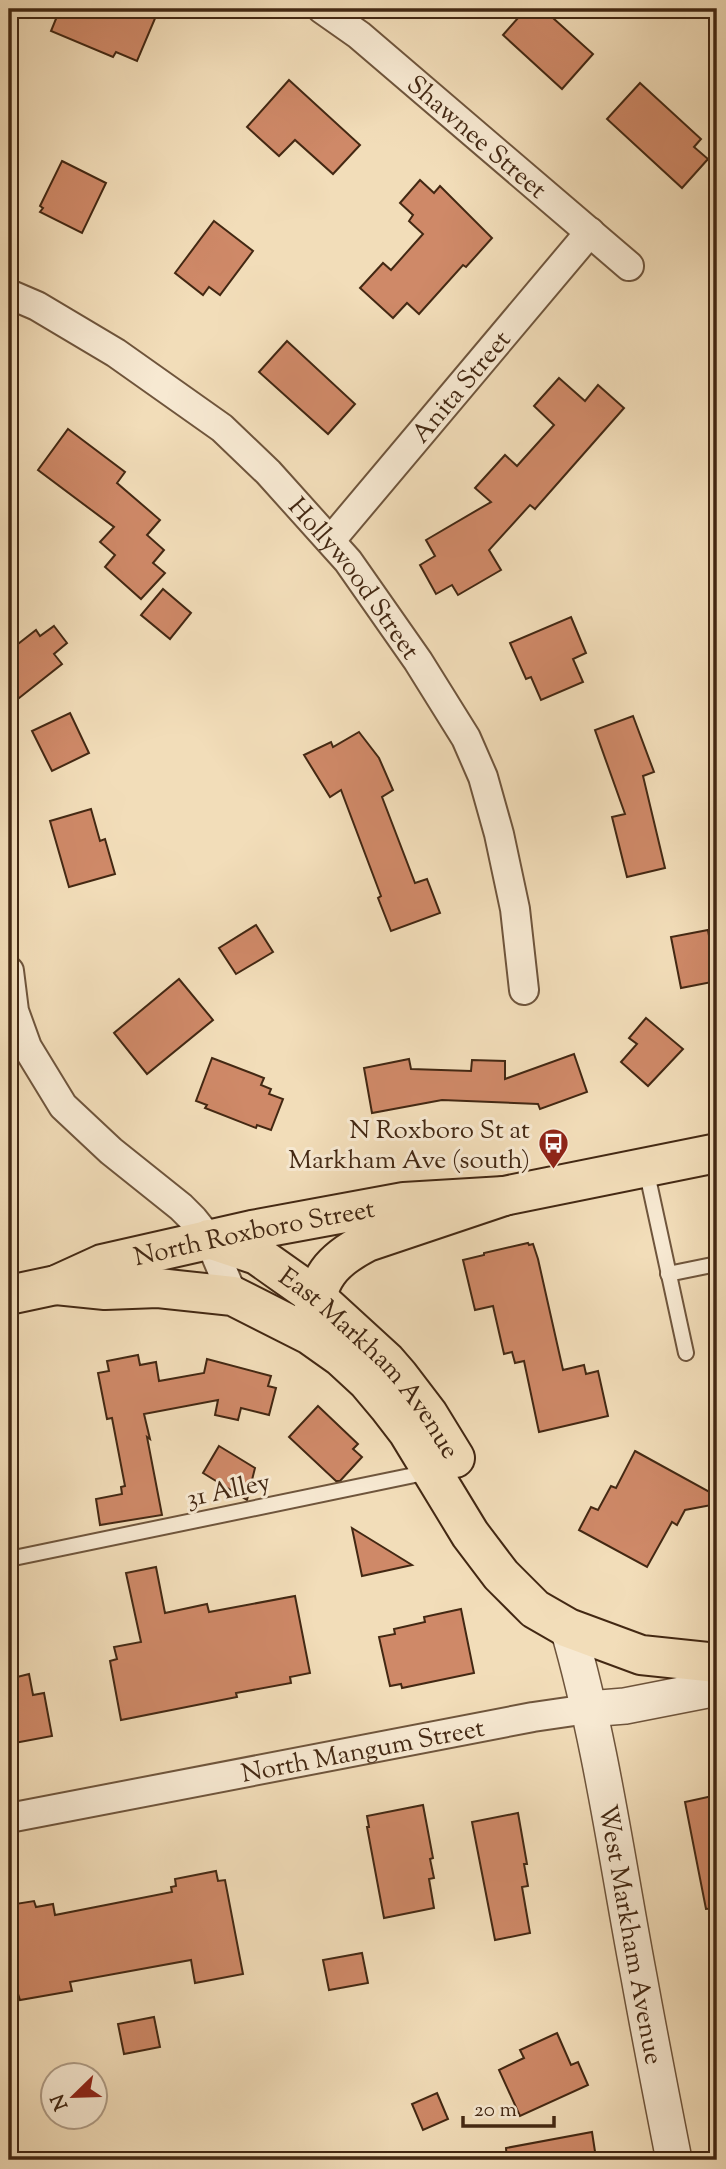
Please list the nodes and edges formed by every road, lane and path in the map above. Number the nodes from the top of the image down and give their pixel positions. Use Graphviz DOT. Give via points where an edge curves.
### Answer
graph roads {
  1 [pos="323,9"];
  2 [pos="590,232"];
  3 [pos="629,266"];
  4 [pos="9,294"];
  5 [pos="331,540"];
  6 [pos="9,971"];
  7 [pos="524,990"];
  8 [pos="717,1153"];
  9 [pos="646,1168"];
  10 [pos="504,1196"];
  11 [pos="208,1239"];
  12 [pos="717,1264"];
  13 [pos="668,1275"];
  14 [pos="56,1286"];
  15 [pos="9,1295"];
  16 [pos="233,1296"];
  17 [pos="315,1296"];
  18 [pos="310,1335"];
  19 [pos="686,1353"];
  20 [pos="443,1465"];
  21 [pos="9,1559"];
  22 [pos="568,1628"];
  23 [pos="717,1663"];
  24 [pos="717,1688"];
  25 [pos="588,1709"];
  26 [pos="9,1818"];
  27 [pos="674,2160"];
  1 -- 2 [label="street, Shawnee Street"];
  2 -- 3 [label="street, Shawnee Street"];
  2 -- 5 [label="street, Anita Street"];
  4 -- 5 [label="street, Hollywood Street" via="116,353 222,428"];
  5 -- 7 [label="street, Hollywood Street" via="418,661 466,738 483,777 515,909"];
  6 -- 11 [label="street, East Markham Avenue" via="14,1011 27,1046 63,1106 181,1207"];
  8 -- 9 [label="main road, North Roxboro Street"];
  9 -- 10 [label="main road, North Roxboro Street"];
  9 -- 13 [label="lane"];
  10 -- 11 [label="main road, North Roxboro Street" via="404,1202"];
  10 -- 17 [label="main road, North Roxboro Street" via="348,1251 325,1274"];
  11 -- 14 [label="main road, North Roxboro Street" via="102,1264"];
  11 -- 16 [label="street, East Markham Avenue"];
  11 -- 17 [label="main road, East Markham Avenue" via="257,1255"];
  12 -- 13 [label="lane"];
  13 -- 19 [label="lane"];
  14 -- 15 [label="main road, North Roxboro Street"];
  14 -- 16 [label="main road, East Markham Avenue" via="158,1288"];
  16 -- 18 [label="main road, East Markham Avenue"];
  17 -- 18 [label="main road, North Roxboro Street"];
  17 -- 20 [label="main road, East Markham Avenue" via="393,1368 428,1414"];
  18 -- 20 [label="main road, East Markham Avenue" via="367,1381 408,1432"];
  20 -- 21 [label="lane, 31 Alley"];
  20 -- 22 [label="main road, East Markham Avenue" via="553,1595"];
  22 -- 23 [label="main road" via="641,1655"];
  22 -- 25 [label="street, East Markham Avenue"];
  24 -- 25 [label="street, North Mangum Street"];
  25 -- 26 [label="street, North Mangum Street"];
  25 -- 27 [label="street, West Markham Avenue"];
}
